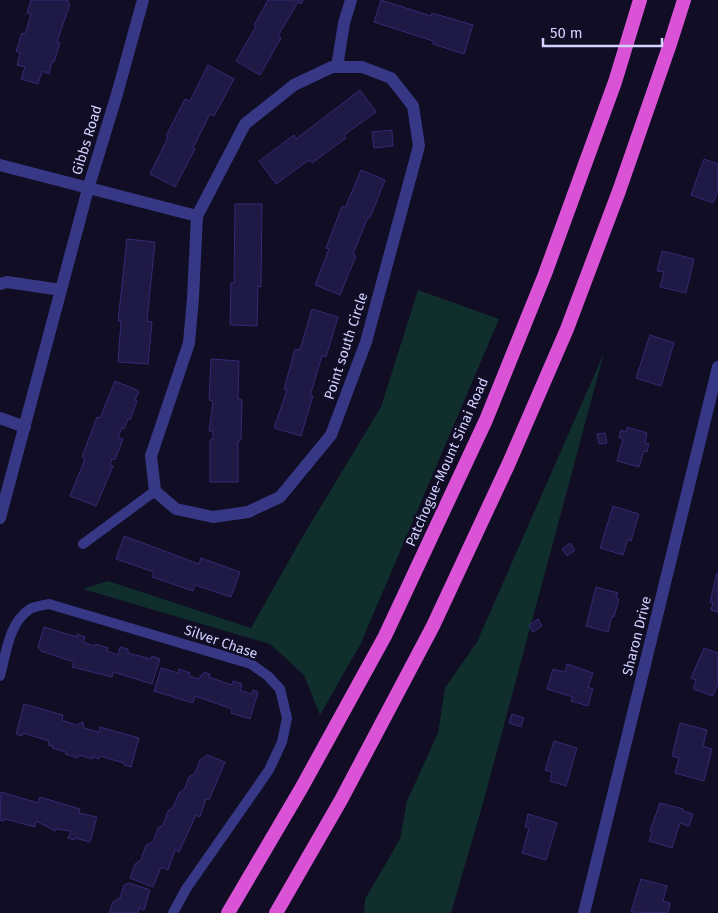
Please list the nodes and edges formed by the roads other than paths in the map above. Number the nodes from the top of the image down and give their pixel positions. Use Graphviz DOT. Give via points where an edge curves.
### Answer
graph roads {
  1 [pos="143,0"];
  2 [pos="351,0"];
  3 [pos="640,0"];
  4 [pos="684,0"];
  5 [pos="337,67"];
  6 [pos="0,165"];
  7 [pos="88,189"];
  8 [pos="197,216"];
  9 [pos="0,284"];
  10 [pos="61,290"];
  11 [pos="718,367"];
  12 [pos="716,381"];
  13 [pos="0,418"];
  14 [pos="25,427"];
  15 [pos="155,491"];
  16 [pos="0,518"];
  17 [pos="83,544"];
  18 [pos="0,676"];
  19 [pos="173,913"];
  20 [pos="228,913"];
  21 [pos="276,913"];
  22 [pos="584,913"];
  1 -- 7 [label="street, Gibbs Road"];
  2 -- 5 [label="street"];
  3 -- 20 [label="highway, Patchogue-Mount Sinai Road" via="615,82 545,274 486,420 385,636"];
  4 -- 21 [label="highway" via="619,191 510,463 434,626"];
  5 -- 8 [label="street, Point south Circle" via="294,85 245,124"];
  5 -- 15 [label="street, Point south Circle" via="362,67 391,78 413,106 419,146 366,342 331,435 280,497 248,512 213,517 176,510"];
  6 -- 7 [label="street"];
  7 -- 8 [label="street"];
  7 -- 10 [label="street, Gibbs Road"];
  8 -- 15 [label="street, Point south Circle" via="189,343 151,456"];
  9 -- 10 [label="street" via="7,282"];
  10 -- 14 [label="street, Gibbs Road"];
  11 -- 12 [label="street, Sharon Drive"];
  12 -- 22 [label="street, Sharon Drive"];
  13 -- 14 [label="street"];
  14 -- 16 [label="street, Gibbs Road"];
  15 -- 17 [label="lane"];
  18 -- 19 [label="lane, Silver Chase" via="17,620 31,608 48,604 251,664 280,688 287,718 276,756"];
}
